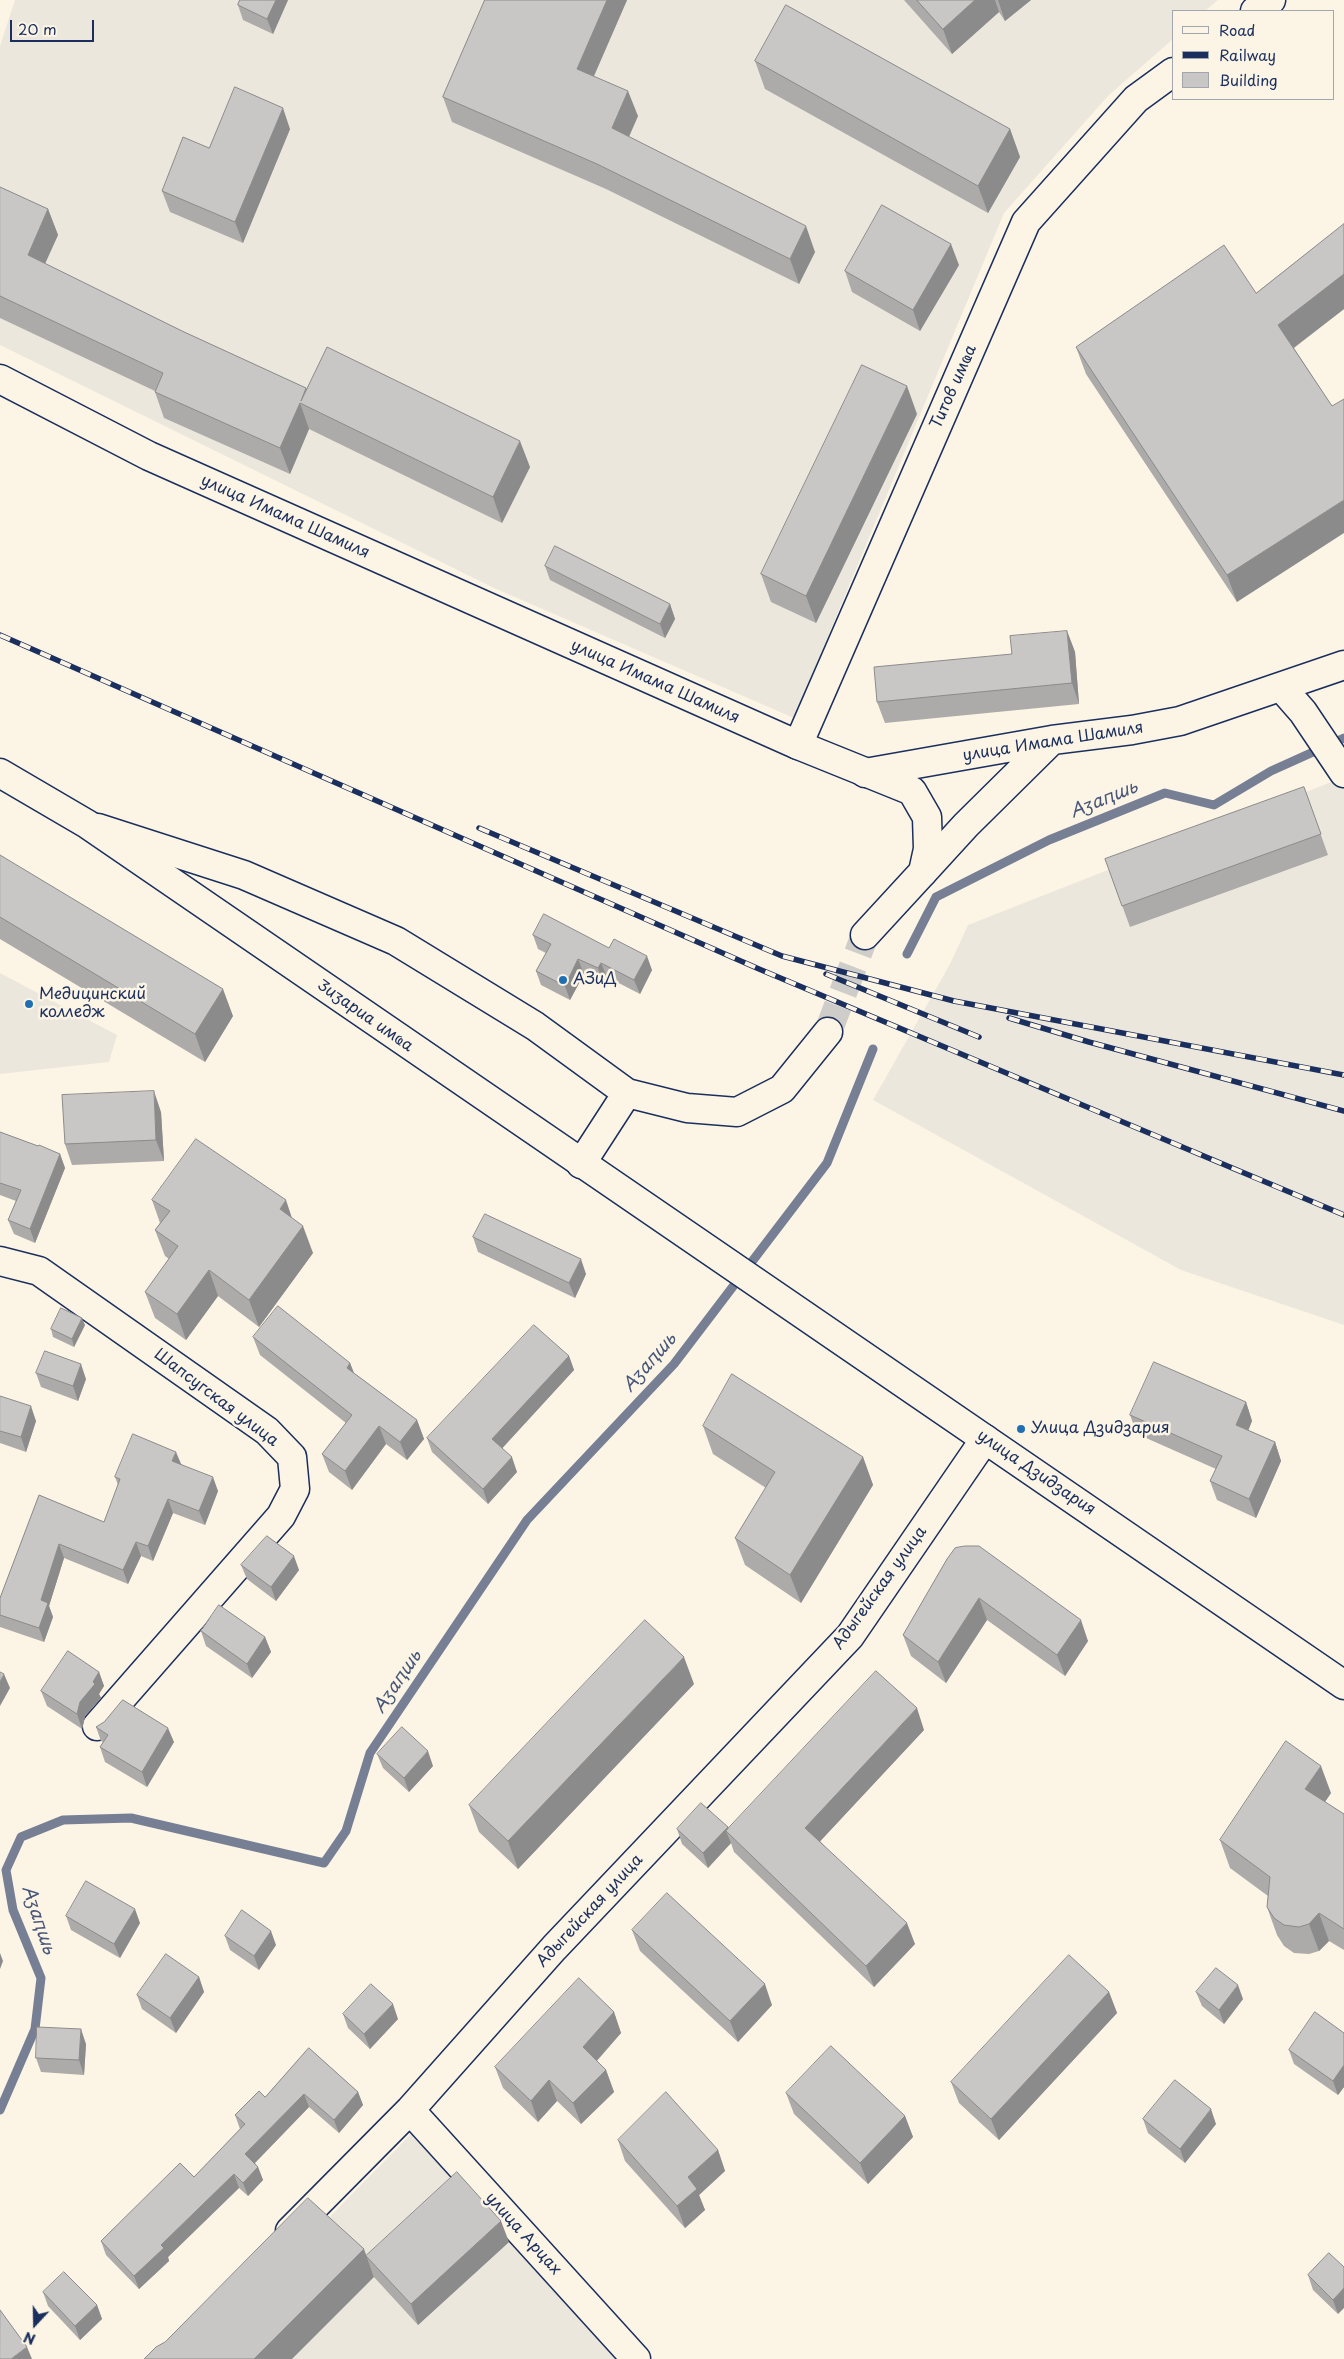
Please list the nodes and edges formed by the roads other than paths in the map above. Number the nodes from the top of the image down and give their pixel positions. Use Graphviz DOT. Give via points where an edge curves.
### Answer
graph roads {
  1 [pos="1271,0"];
  2 [pos="1256,10"];
  3 [pos="1172,73"];
  4 [pos="0,379"];
  5 [pos="1344,666"];
  6 [pos="1282,688"];
  7 [pos="1052,740"];
  8 [pos="798,745"];
  9 [pos="0,773"];
  10 [pos="865,773"];
  11 [pos="1344,773"];
  12 [pos="87,824"];
  13 [pos="924,872"];
  14 [pos="865,935"];
  15 [pos="828,1032"];
  16 [pos="627,1093"];
  17 [pos="581,1164"];
  18 [pos="0,1261"];
  19 [pos="727,1262"];
  20 [pos="985,1439"];
  21 [pos="1344,1685"];
  22 [pos="97,1726"];
  23 [pos="410,2110"];
  24 [pos="270,2252"];
  25 [pos="636,2359"];
  1 -- 2 [label="main road"];
  3 -- 8 [label="main road, Титов имҩа" via="1136,100 1026,222"];
  4 -- 8 [label="main road, улица Имама Шамиля" via="149,456"];
  5 -- 6 [label="main road, улица Имама Шамиля"];
  6 -- 7 [label="main road, улица Имама Шамиля" via="1180,721"];
  6 -- 11 [label="main road"];
  7 -- 10 [label="main road, улица Имама Шамиля"];
  7 -- 13 [label="main road"];
  8 -- 10 [label="main road, улица Имама Шамиля"];
  9 -- 12 [label="main road, Ӡиӡариа имҩа"];
  10 -- 13 [label="main road" via="912,791 927,817 928,849"];
  12 -- 16 [label="main road" via="244,875 396,941 535,1026"];
  12 -- 17 [label="main road, Ӡиӡариа имҩа"];
  13 -- 14 [label="main road"];
  15 -- 16 [label="main road" via="782,1089 737,1112 687,1108"];
  16 -- 17 [label="main road"];
  17 -- 19 [label="main road, Ӡиӡариа имҩа"];
  18 -- 22 [label="main road, Шапсугская улица" via="39,1271 266,1431 292,1457 295,1489 281,1516"];
  19 -- 20 [label="main road, улица Дзидзария"];
  20 -- 21 [label="main road, улица Дзидзария"];
  20 -- 23 [label="main road, Адыгейская улица" via="850,1636 554,1948"];
  23 -- 24 [label="main road, Адыгейская улица"];
  23 -- 25 [label="main road, улица Арцах"];
}
